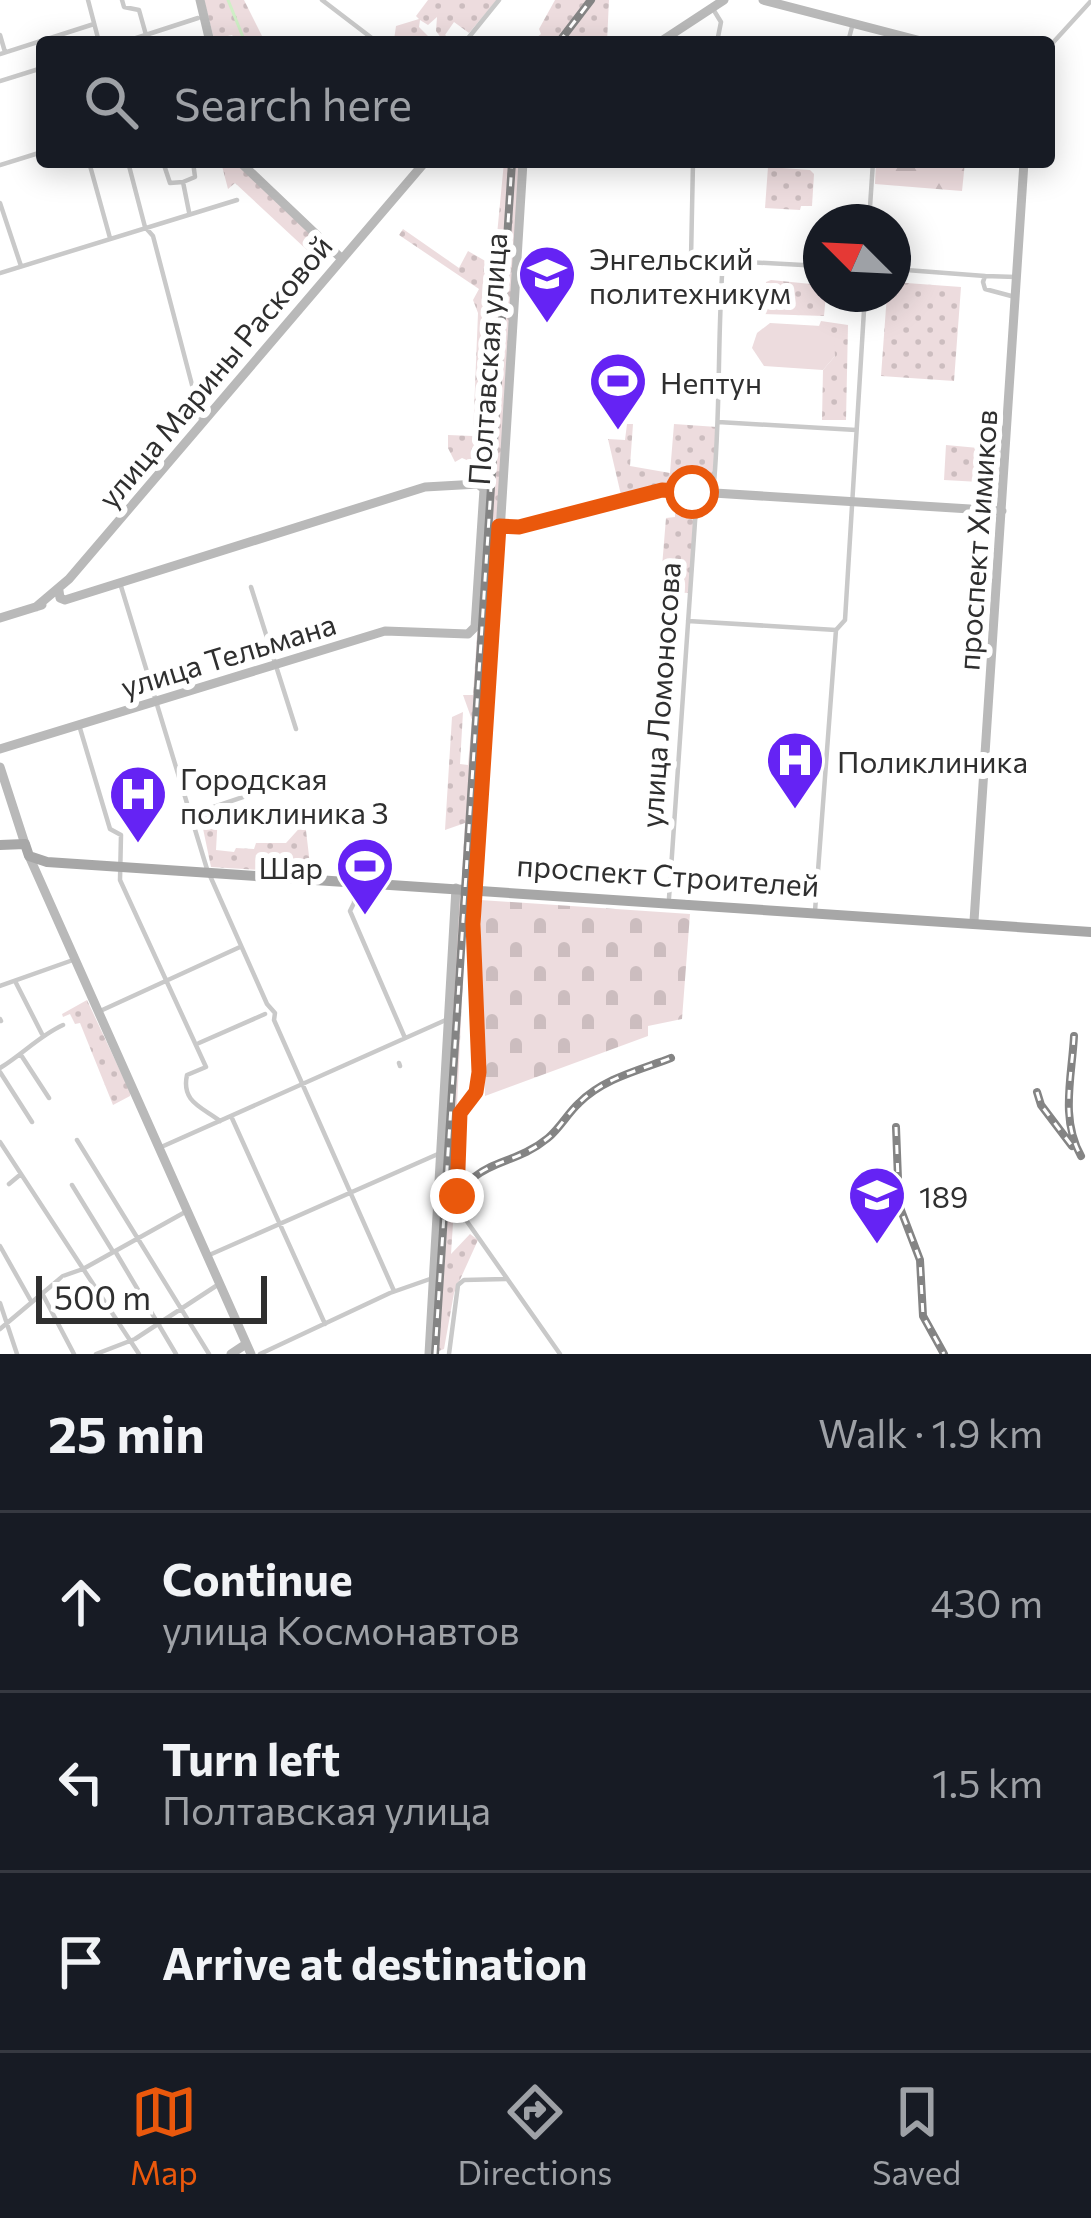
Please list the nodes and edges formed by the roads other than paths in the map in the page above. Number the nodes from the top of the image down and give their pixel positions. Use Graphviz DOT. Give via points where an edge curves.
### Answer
graph roads {
  1 [pos="88,0"];
  2 [pos="122,0"];
  3 [pos="151,0"];
  4 [pos="197,0"];
  5 [pos="322,0"];
  6 [pos="500,0"];
  7 [pos="724,0"];
  8 [pos="763,0"];
  9 [pos="1091,1"];
  10 [pos="712,8"];
  11 [pos="139,10"];
  12 [pos="198,18"];
  13 [pos="853,23"];
  14 [pos="94,24"];
  15 [pos="0,35"];
  16 [pos="56,36"];
  17 [pos="97,36"];
  18 [pos="146,36"];
  19 [pos="154,36"];
  20 [pos="205,36"];
  21 [pos="206,36"];
  22 [pos="368,36"];
  23 [pos="471,36"];
  24 [pos="669,36"];
  25 [pos="718,36"];
  26 [pos="850,36"];
  27 [pos="902,36"];
  28 [pos="1055,40"];
  29 [pos="36,42"];
  30 [pos="2,53"];
  31 [pos="36,70"];
  32 [pos="0,81"];
  33 [pos="36,154"];
  34 [pos="0,165"];
  35 [pos="91,168"];
  36 [pos="130,168"];
  37 [pos="165,168"];
  38 [pos="194,168"];
  39 [pos="250,168"];
  40 [pos="418,168"];
  41 [pos="523,168"];
  42 [pos="693,168"];
  43 [pos="873,168"];
  44 [pos="1024,168"];
  45 [pos="183,182"];
  46 [pos="237,200"];
  47 [pos="0,202"];
  48 [pos="870,204"];
  49 [pos="190,214"];
  50 [pos="145,227"];
  51 [pos="110,238"];
  52 [pos="343,255"];
  53 [pos="723,260"];
  54 [pos="803,265"];
  55 [pos="21,266"];
  56 [pos="911,270"];
  57 [pos="0,273"];
  58 [pos="986,276"];
  59 [pos="1016,277"];
  60 [pos="1015,296"];
  61 [pos="865,312"];
  62 [pos="202,422"];
  63 [pos="718,422"];
  64 [pos="856,430"];
  65 [pos="697,493"];
  66 [pos="713,494"];
  67 [pos="852,501"];
  68 [pos="1002,511"];
  69 [pos="482,526"];
  70 [pos="499,526"];
  71 [pos="69,579"];
  72 [pos="120,583"];
  73 [pos="251,587"];
  74 [pos="105,588"];
  75 [pos="78,590"];
  76 [pos="61,593"];
  77 [pos="0,618"];
  78 [pos="688,621"];
  79 [pos="836,630"];
  80 [pos="472,632"];
  81 [pos="275,666"];
  82 [pos="158,701"];
  83 [pos="79,724"];
  84 [pos="296,729"];
  85 [pos="0,749"];
  86 [pos="0,767"];
  87 [pos="287,782"];
  88 [pos="193,814"];
  89 [pos="0,845"];
  90 [pos="27,850"];
  91 [pos="120,865"];
  92 [pos="208,871"];
  93 [pos="355,882"];
  94 [pos="456,886"];
  95 [pos="477,887"];
  96 [pos="669,899"];
  97 [pos="815,909"];
  98 [pos="974,919"];
  99 [pos="1091,930"];
  100 [pos="242,946"];
  101 [pos="74,960"];
  102 [pos="168,979"];
  103 [pos="15,981"];
  104 [pos="0,986"];
  105 [pos="267,1004"];
  106 [pos="98,1012"];
  107 [pos="266,1014"];
  108 [pos="448,1018"];
  109 [pos="274,1020"];
  110 [pos="63,1025"];
  111 [pos="42,1034"];
  112 [pos="405,1038"];
  113 [pos="196,1044"];
  114 [pos="21,1055"];
  115 [pos="0,1070"];
  116 [pos="302,1084"];
  117 [pos="49,1098"];
  118 [pos="231,1116"];
  119 [pos="32,1121"];
  120 [pos="220,1121"];
  121 [pos="77,1139"];
  122 [pos="0,1142"];
  123 [pos="159,1148"];
  124 [pos="440,1154"];
  125 [pos="21,1174"];
  126 [pos="9,1184"];
  127 [pos="72,1186"];
  128 [pos="349,1191"];
  129 [pos="187,1211"];
  130 [pos="279,1223"];
  131 [pos="138,1238"];
  132 [pos="0,1246"];
  133 [pos="113,1249"];
  134 [pos="207,1256"];
  135 [pos="83,1269"];
  136 [pos="507,1278"];
  137 [pos="433,1279"];
  138 [pos="220,1284"];
  139 [pos="394,1291"];
  140 [pos="42,1293"];
  141 [pos="31,1301"];
  142 [pos="0,1303"];
  143 [pos="183,1308"];
  144 [pos="158,1323"];
  145 [pos="8,1324"];
  146 [pos="325,1324"];
  147 [pos="0,1329"];
  148 [pos="130,1340"];
  149 [pos="248,1349"];
  150 [pos="17,1354"];
  151 [pos="74,1354"];
  152 [pos="96,1354"];
  153 [pos="139,1354"];
  154 [pos="176,1354"];
  155 [pos="209,1354"];
  156 [pos="230,1354"];
  157 [pos="260,1354"];
  158 [pos="429,1354"];
  159 [pos="449,1354"];
  160 [pos="560,1354"];
  1 -- 14 [label="street"];
  2 -- 11 [label="street"];
  3 -- 11 [label="street"];
  4 -- 12 [label="street"];
  4 -- 21 [label="street"];
  5 -- 22 [label="street"];
  6 -- 23 [label="street"];
  7 -- 10 [label="street"];
  8 -- 13 [label="street"];
  9 -- 28 [label="street"];
  10 -- 24 [label="street"];
  10 -- 25 [label="street" via="722,22"];
  11 -- 18 [label="street"];
  12 -- 19 [label="street"];
  12 -- 20 [label="street"];
  13 -- 26 [label="street"];
  13 -- 27 [label="street"];
  14 -- 16 [label="street"];
  14 -- 17 [label="street"];
  15 -- 30 [label="street"];
  29 -- 30 [label="street"];
  31 -- 32 [label="street"];
  33 -- 34 [label="street"];
  35 -- 51 [label="street"];
  36 -- 50 [label="street"];
  37 -- 45 [label="street" via="170,183"];
  38 -- 45 [label="street" via="195,177"];
  39 -- 52 [label="street"];
  40 -- 52 [label="street, улица Марины Расковой"];
  41 -- 70 [label="street, Полтавская улица"];
  42 -- 53 [label="street" via="691,259"];
  43 -- 48 [label="street"];
  44 -- 59 [label="street, проспект Химиков"];
  45 -- 49 [label="street"];
  46 -- 49 [label="street"];
  47 -- 55 [label="street"];
  49 -- 50 [label="street"];
  50 -- 51 [label="street"];
  50 -- 62 [label="street"];
  51 -- 55 [label="street"];
  52 -- 62 [label="street, улица Марины Расковой"];
  53 -- 54 [label="street"];
  53 -- 63 [label="street"];
  55 -- 57 [label="street"];
  56 -- 58 [label="street"];
  58 -- 59 [label="street"];
  58 -- 60 [label="street" via="985,289"];
  59 -- 60 [label="street, проспект Химиков"];
  60 -- 68 [label="street, проспект Химиков"];
  61 -- 64 [label="street"];
  62 -- 71 [label="street, улица Марины Расковой"];
  63 -- 64 [label="street"];
  63 -- 66 [label="street"];
  64 -- 67 [label="street"];
  65 -- 66 [label="street"];
  65 -- 70 [label="street" via="666,490"];
  65 -- 78 [label="street, улица Ломоносова"];
  66 -- 67 [label="street"];
  67 -- 68 [label="street"];
  67 -- 79 [label="street" via="845,620"];
  68 -- 98 [label="street, проспект Химиков"];
  69 -- 70 [label="street"];
  69 -- 72 [label="street, Полтавская улица" via="478,484 425,487"];
  69 -- 80 [label="street, Полтавская улица"];
  70 -- 95 [label="street, Полтавская улица"];
  71 -- 75 [label="street"];
  71 -- 76 [label="street, улица Марины Расковой"];
  72 -- 74 [label="street"];
  72 -- 82 [label="street"];
  73 -- 81 [label="street"];
  74 -- 75 [label="street"];
  74 -- 76 [label="street"];
  75 -- 76 [label="street"];
  76 -- 77 [label="street, улица Марины Расковой"];
  78 -- 79 [label="street"];
  78 -- 96 [label="street, улица Ломоносова"];
  79 -- 97 [label="street"];
  80 -- 81 [label="street, улица Тельмана" via="386,631"];
  81 -- 82 [label="street, улица Тельмана"];
  81 -- 84 [label="street"];
  82 -- 83 [label="street, улица Тельмана"];
  82 -- 88 [label="street"];
  83 -- 85 [label="street, улица Тельмана"];
  83 -- 91 [label="street" via="110,827 122,836"];
  86 -- 90 [label="street"];
  87 -- 88 [label="street"];
  88 -- 92 [label="street"];
  89 -- 90 [label="main road, проспект Строителей"];
  90 -- 91 [label="main road, проспект Строителей"];
  90 -- 101 [label="street"];
  91 -- 92 [label="main road, проспект Строителей"];
  91 -- 102 [label="street"];
  92 -- 93 [label="main road, проспект Строителей"];
  92 -- 94 [label="main road, проспект Строителей"];
  92 -- 100 [label="street"];
  93 -- 94 [label="main road, проспект Строителей"];
  93 -- 112 [label="street" via="350,911"];
  94 -- 95 [label="main road, проспект Строителей"];
  94 -- 108 [label="street"];
  95 -- 96 [label="main road, проспект Строителей"];
  95 -- 136 [label="street, Полтавская улица" via="479,1072 460,1113 457,1190 466,1220"];
  96 -- 97 [label="main road, проспект Строителей"];
  97 -- 98 [label="main road, проспект Строителей"];
  98 -- 99 [label="main road, проспект Строителей"];
  100 -- 102 [label="street"];
  100 -- 105 [label="street"];
  101 -- 103 [label="street"];
  101 -- 106 [label="street"];
  102 -- 106 [label="street"];
  102 -- 113 [label="street"];
  103 -- 104 [label="street"];
  103 -- 111 [label="street"];
  105 -- 107 [label="street"];
  105 -- 109 [label="street"];
  106 -- 123 [label="street"];
  107 -- 109 [label="street"];
  107 -- 113 [label="street"];
  108 -- 112 [label="street"];
  108 -- 124 [label="street"];
  109 -- 116 [label="street"];
  110 -- 111 [label="street"];
  111 -- 114 [label="street"];
  112 -- 116 [label="street"];
  113 -- 120 [label="street" via="206,1066 187,1075 184,1087 190,1101"];
  114 -- 115 [label="street"];
  114 -- 117 [label="street"];
  115 -- 119 [label="street"];
  116 -- 118 [label="street"];
  116 -- 128 [label="street"];
  118 -- 120 [label="street"];
  118 -- 130 [label="street"];
  120 -- 123 [label="street"];
  121 -- 131 [label="street"];
  122 -- 125 [label="street"];
  123 -- 129 [label="street"];
  124 -- 128 [label="street"];
  124 -- 137 [label="street"];
  125 -- 126 [label="street"];
  125 -- 135 [label="street"];
  127 -- 133 [label="street"];
  128 -- 130 [label="street"];
  128 -- 139 [label="street"];
  129 -- 131 [label="street"];
  129 -- 134 [label="street"];
  130 -- 134 [label="street"];
  130 -- 146 [label="street"];
  131 -- 133 [label="street"];
  131 -- 143 [label="street"];
  132 -- 141 [label="street"];
  133 -- 135 [label="street"];
  133 -- 144 [label="street"];
  134 -- 138 [label="street"];
  135 -- 140 [label="street"];
  135 -- 148 [label="street"];
  136 -- 159 [label="street" via="458,1285"];
  136 -- 160 [label="street, Полтавская улица"];
  137 -- 139 [label="street"];
  137 -- 158 [label="street"];
  138 -- 143 [label="street"];
  138 -- 149 [label="street"];
  139 -- 146 [label="street"];
  140 -- 141 [label="street"];
  140 -- 151 [label="street"];
  141 -- 145 [label="street"];
  142 -- 145 [label="street"];
  143 -- 144 [label="street"];
  143 -- 155 [label="street"];
  144 -- 148 [label="street"];
  144 -- 154 [label="street"];
  145 -- 147 [label="street"];
  145 -- 150 [label="street"];
  146 -- 157 [label="street"];
  148 -- 152 [label="street"];
  148 -- 153 [label="street"];
  149 -- 156 [label="street"];
}
